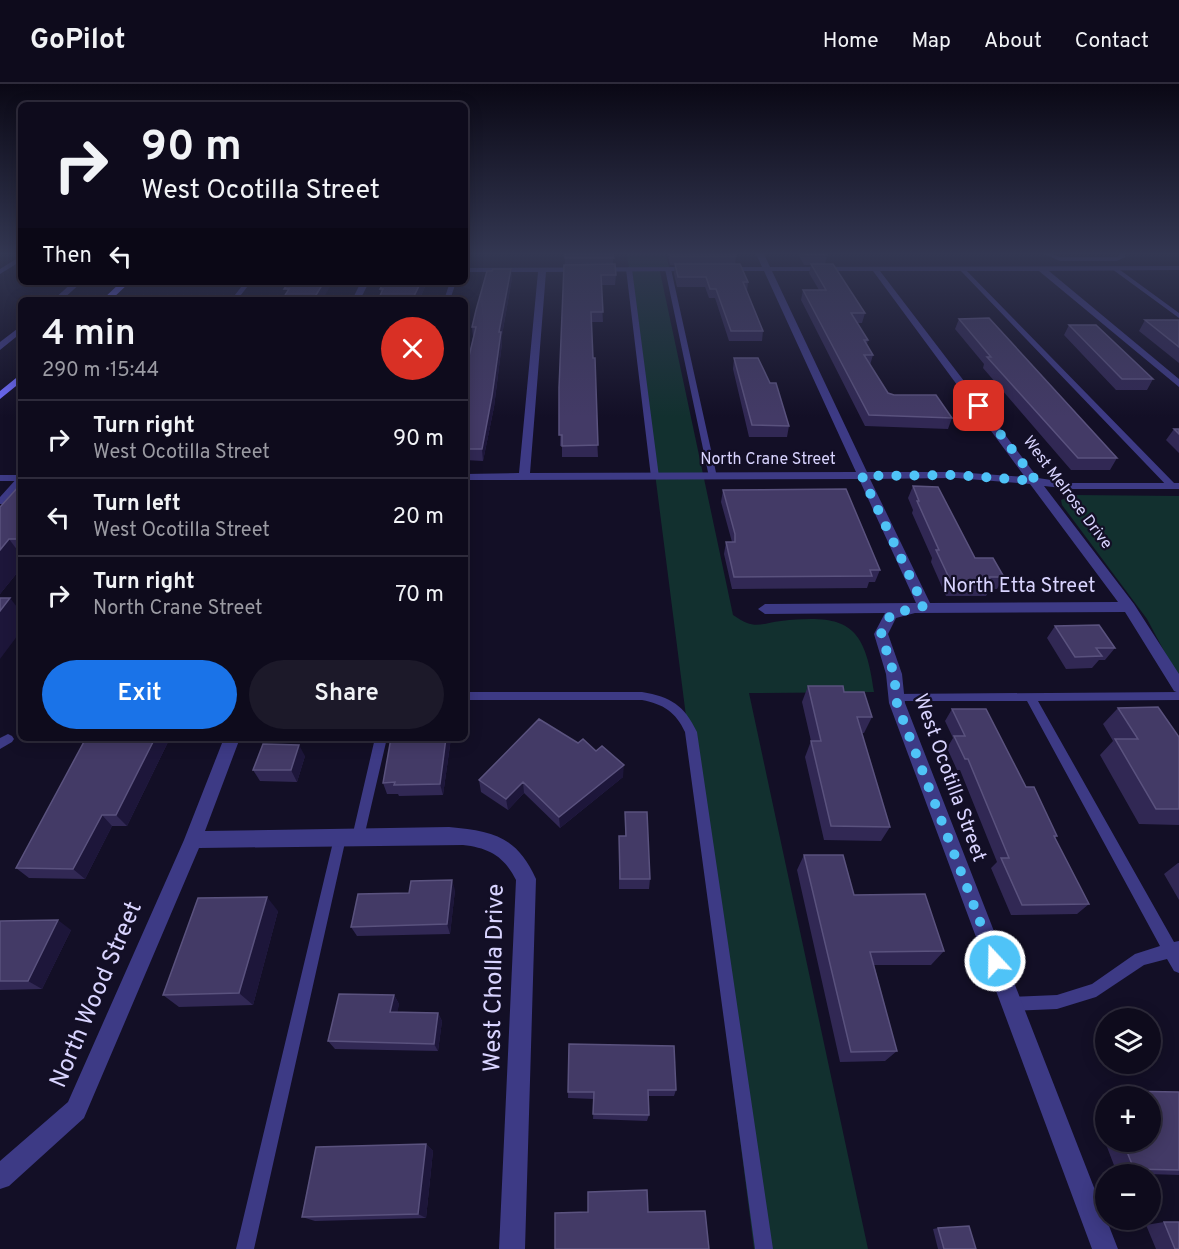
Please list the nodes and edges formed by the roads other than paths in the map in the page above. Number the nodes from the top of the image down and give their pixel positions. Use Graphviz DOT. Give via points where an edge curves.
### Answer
graph roads {
  1 [pos="539,308"];
  2 [pos="634,308"];
  3 [pos="677,308"];
  4 [pos="784,308"];
  5 [pos="905,308"];
  6 [pos="1001,308"];
  7 [pos="1089,308"];
  8 [pos="18,332"];
  9 [pos="0,347"];
  10 [pos="18,380"];
  11 [pos="1179,384"];
  12 [pos="0,396"];
  13 [pos="862,476"];
  14 [pos="468,477"];
  15 [pos="524,477"];
  16 [pos="656,477"];
  17 [pos="713,477"];
  18 [pos="0,478"];
  19 [pos="18,478"];
  20 [pos="18,481"];
  21 [pos="1036,481"];
  22 [pos="1176,486"];
  23 [pos="0,502"];
  24 [pos="924,606"];
  25 [pos="1129,607"];
  26 [pos="765,609"];
  27 [pos="1179,687"];
  28 [pos="468,696"];
  29 [pos="1030,696"];
  30 [pos="1179,696"];
  31 [pos="896,697"];
  32 [pos="231,741"];
  33 [pos="380,741"];
  34 [pos="349,837"];
  35 [pos="193,840"];
  36 [pos="1175,949"];
  37 [pos="1179,966"];
  38 [pos="1011,1004"];
  39 [pos="0,1177"];
  40 [pos="245,1249"];
  41 [pos="512,1249"];
  42 [pos="764,1249"];
  43 [pos="1105,1249"];
  1 -- 15 [label="street"];
  2 -- 16 [label="lane"];
  3 -- 17 [label="lane"];
  4 -- 13 [label="street"];
  5 -- 21 [label="street, West Melrose Drive"];
  6 -- 22 [label="lane"];
  7 -- 11 [label="street"];
  8 -- 9 [label="street"];
  10 -- 12 [label="main road"];
  13 -- 17 [label="street, North Crane Street"];
  13 -- 21 [label="street, North Crane Street" via="956,475"];
  13 -- 24 [label="street"];
  14 -- 15 [label="street, North Crane Street"];
  15 -- 16 [label="street, North Crane Street"];
  16 -- 17 [label="street, North Crane Street"];
  18 -- 19 [label="street"];
  20 -- 23 [label="lane"];
  21 -- 22 [label="street, North Crane Street" via="1071,486"];
  21 -- 25 [label="street, West Melrose Drive"];
  24 -- 25 [label="street, North Etta Street"];
  24 -- 26 [label="street, North Etta Street"];
  24 -- 31 [label="street, West Ocotilla Street" via="891,614 881,634 894,674"];
  25 -- 27 [label="street, West Melrose Drive"];
  28 -- 42 [label="lane" via="642,696 661,699 685,717 691,732"];
  29 -- 30 [label="lane"];
  29 -- 31 [label="lane"];
  29 -- 36 [label="lane"];
  31 -- 38 [label="street, West Ocotilla Street"];
  32 -- 35 [label="street, North Wood Street"];
  33 -- 34 [label="lane"];
  34 -- 35 [label="street, West Cholla Drive"];
  34 -- 40 [label="lane"];
  34 -- 41 [label="street, West Cholla Drive" via="478,838 498,844 516,858 526,879"];
  35 -- 39 [label="street, North Wood Street" via="76,1110"];
  36 -- 37 [label="lane"];
  36 -- 38 [label="lane" via="1140,958 1096,990 1057,1002"];
  38 -- 43 [label="street, West Ocotilla Street"];
}
